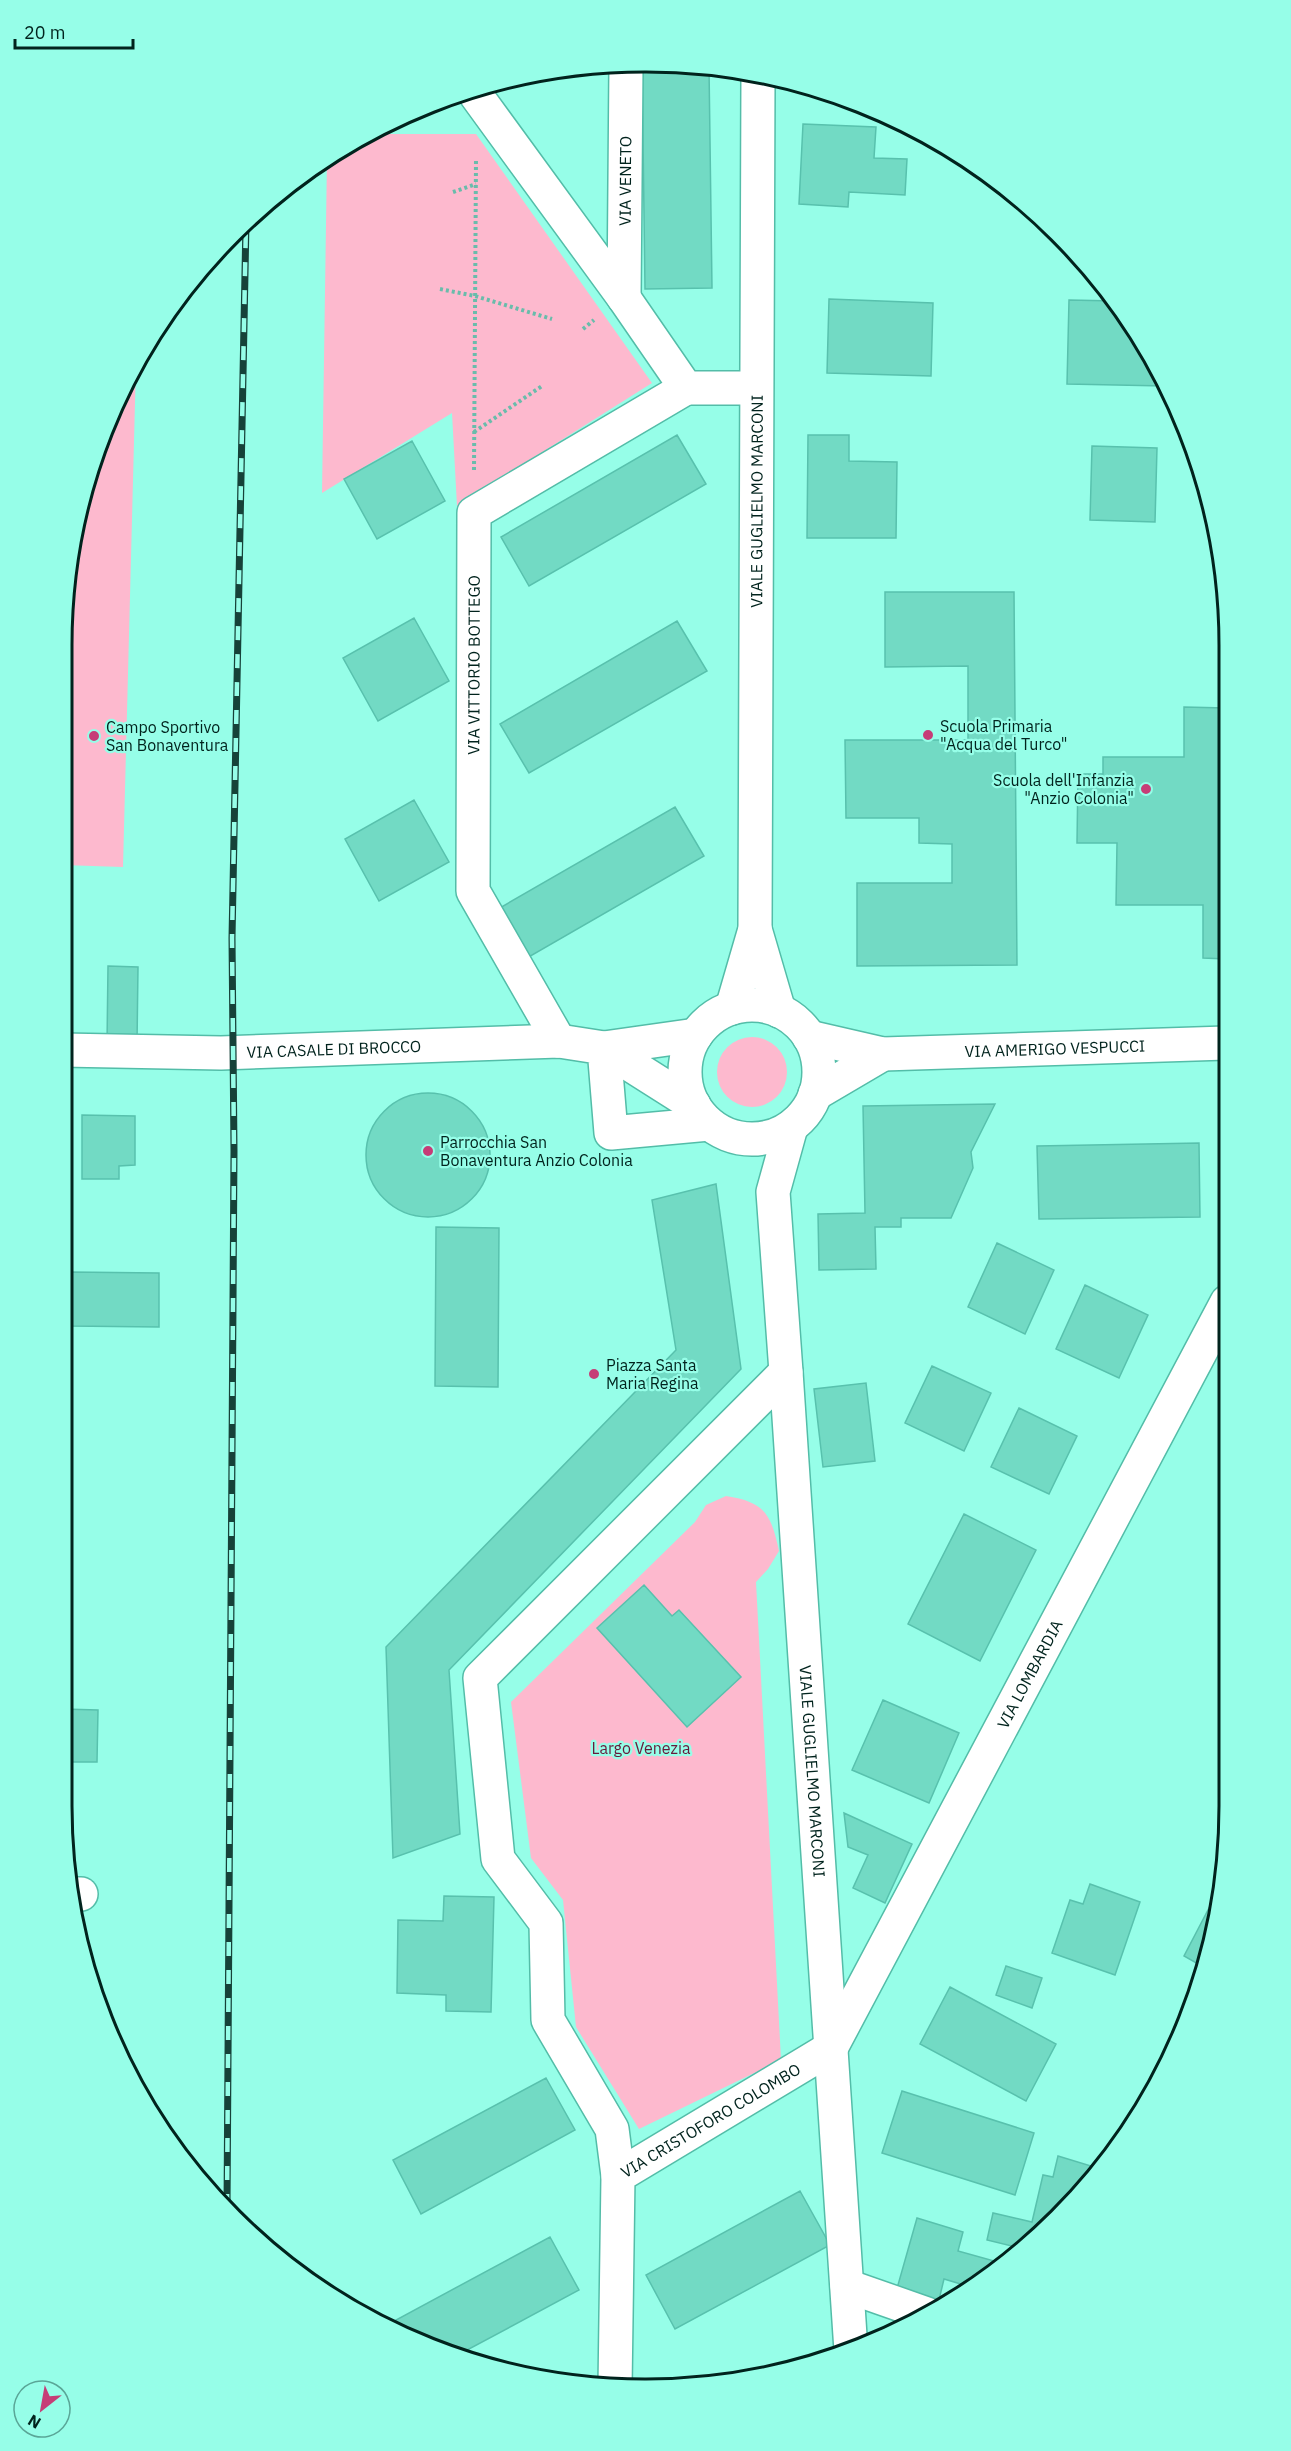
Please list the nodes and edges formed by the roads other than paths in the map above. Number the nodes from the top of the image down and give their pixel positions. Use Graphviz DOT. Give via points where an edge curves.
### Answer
graph roads {
  1 [pos="626,73"];
  2 [pos="758,83"];
  3 [pos="478,97"];
  4 [pos="624,298"];
  5 [pos="686,388"];
  6 [pos="756,388"];
  7 [pos="755,929"];
  8 [pos="732,1008"];
  9 [pos="779,1011"];
  10 [pos="696,1035"];
  11 [pos="809,1037"];
  12 [pos="559,1041"];
  13 [pos="1219,1043"];
  14 [pos="604,1048"];
  15 [pos="72,1050"];
  16 [pos="883,1054"];
  17 [pos="815,1094"];
  18 [pos="702,1115"];
  19 [pos="791,1127"];
  20 [pos="742,1138"];
  21 [pos="772,1192"];
  22 [pos="1219,1317"];
  23 [pos="786,1372"];
  24 [pos="831,2048"];
  25 [pos="618,2176"];
  26 [pos="847,2286"];
  27 [pos="917,2310"];
  28 [pos="850,2341"];
  29 [pos="615,2378"];
  1 -- 4 [label="street, VIA VENETO"];
  2 -- 6 [label="street, VIALE GUGLIELMO MARCONI"];
  3 -- 4 [label="street"];
  4 -- 5 [label="street"];
  5 -- 6 [label="street"];
  5 -- 12 [label="street, VIA VITTORIO BOTTEGO" via="474,513 473,891"];
  6 -- 7 [label="street, VIALE GUGLIELMO MARCONI"];
  7 -- 8 [label="street, VIALE GUGLIELMO MARCONI"];
  7 -- 9 [label="street, VIALE GUGLIELMO MARCONI"];
  8 -- 9 [label="street" via="764,1006"];
  8 -- 10 [label="street" via="712,1018"];
  9 -- 11 [label="street"];
  10 -- 14 [label="street"];
  10 -- 18 [label="street" via="685,1070 687,1089"];
  11 -- 16 [label="street, VIA AMERIGO VESPUCCI"];
  11 -- 17 [label="street" via="819,1075"];
  12 -- 14 [label="street, VIA CASALE DI BROCCO"];
  12 -- 15 [label="street, VIA CASALE DI BROCCO" via="221,1053"];
  13 -- 16 [label="street, VIA AMERIGO VESPUCCI"];
  14 -- 18 [label="street"];
  14 -- 18 [label="street" via="611,1133"];
  16 -- 17 [label="street, VIA AMERIGO VESPUCCI"];
  17 -- 19 [label="street"];
  18 -- 20 [label="street" via="725,1133"];
  19 -- 20 [label="street" via="759,1139"];
  19 -- 21 [label="street, VIALE GUGLIELMO MARCONI"];
  20 -- 21 [label="street, VIALE GUGLIELMO MARCONI"];
  21 -- 23 [label="street, VIALE GUGLIELMO MARCONI"];
  22 -- 24 [label="street, VIA LOMBARDIA"];
  23 -- 24 [label="street, VIALE GUGLIELMO MARCONI"];
  23 -- 25 [label="street" via="480,1678 498,1860 546,1923 548,2020 612,2129"];
  24 -- 25 [label="street, VIA CRISTOFORO COLOMBO"];
  24 -- 26 [label="street, VIALE GUGLIELMO MARCONI"];
  25 -- 29 [label="street, VIA CRISTOFORO COLOMBO"];
  26 -- 27 [label="street"];
  26 -- 28 [label="street, VIALE GUGLIELMO MARCONI"];
}
